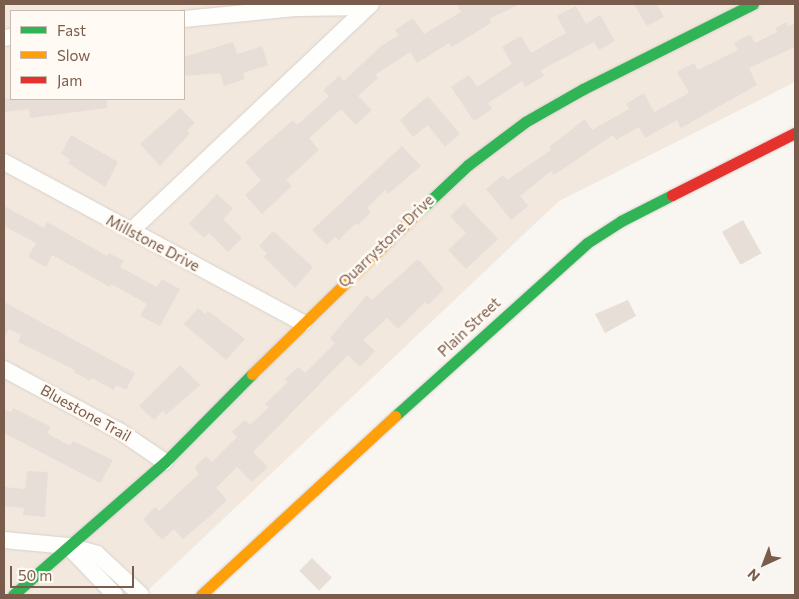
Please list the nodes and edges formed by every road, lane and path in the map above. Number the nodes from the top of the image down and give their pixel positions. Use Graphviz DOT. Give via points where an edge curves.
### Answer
graph roads {
  1 [pos="753,4"];
  2 [pos="369,5"];
  3 [pos="185,20"];
  4 [pos="795,133"];
  5 [pos="4,162"];
  6 [pos="131,231"];
  7 [pos="303,323"];
  8 [pos="4,369"];
  9 [pos="165,462"];
  10 [pos="4,540"];
  11 [pos="68,546"];
  12 [pos="13,595"];
  13 [pos="115,595"];
  14 [pos="141,595"];
  15 [pos="201,595"];
  1 -- 7 [label="street, Quarrystone Drive" via="583,89 525,122 421,206"];
  2 -- 3 [label="street" via="297,8"];
  2 -- 6 [label="street"];
  4 -- 15 [label="street, Plain Street" via="621,221 587,243 538,284"];
  5 -- 6 [label="street, Millstone Drive"];
  6 -- 7 [label="street, Millstone Drive"];
  7 -- 9 [label="street, Quarrystone Drive"];
  8 -- 9 [label="street, Bluestone Trail" via="121,432"];
  9 -- 11 [label="street, Quarrystone Drive"];
  10 -- 11 [label="street"];
  11 -- 12 [label="street, Quarrystone Drive"];
  11 -- 13 [label="street"];
  11 -- 14 [label="street" via="97,554 108,561"];
}
